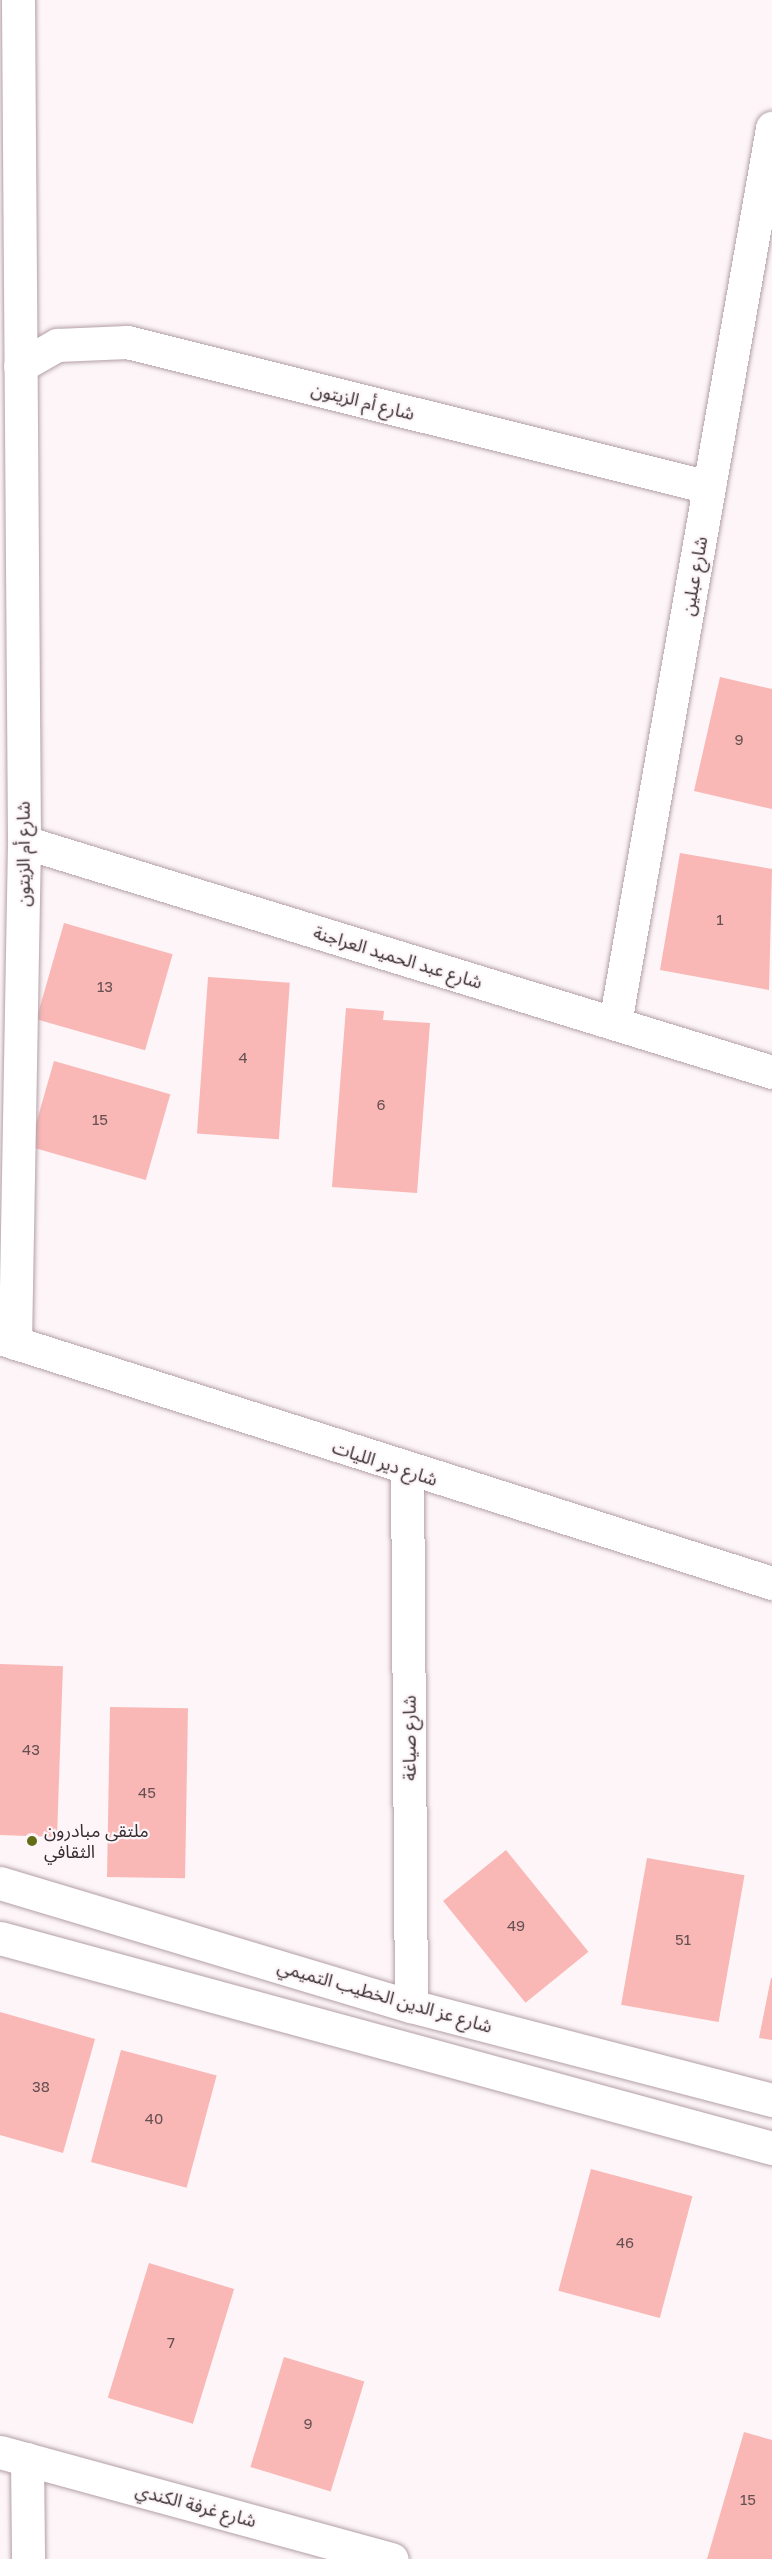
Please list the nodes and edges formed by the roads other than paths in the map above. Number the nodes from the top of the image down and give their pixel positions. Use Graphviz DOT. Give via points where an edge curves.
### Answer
graph roads {
  1 [pos="18,0"];
  2 [pos="772,128"];
  3 [pos="20,366"];
  4 [pos="709,487"];
  5 [pos="24,842"];
  6 [pos="615,1023"];
  7 [pos="772,1072"];
  8 [pos="8,1341"];
  9 [pos="407,1471"];
  10 [pos="772,1583"];
  11 [pos="0,1883"];
  12 [pos="0,1938"];
  13 [pos="411,2006"];
  14 [pos="772,2100"];
  15 [pos="772,2148"];
  16 [pos="14,2456"];
  17 [pos="28,2559"];
  18 [pos="392,2559"];
  1 -- 3 [label="street, شارع أم الزيتون"];
  2 -- 4 [label="street, شارع عبلين"];
  3 -- 4 [label="street, شارع أم الزيتون" via="57,345 127,342"];
  3 -- 5 [label="street, شارع أم الزيتون"];
  4 -- 6 [label="street, شارع عبلين"];
  5 -- 6 [label="street, شارع عبد الحميد العراجنة"];
  5 -- 8 [label="street, شارع أم الزيتون"];
  6 -- 7 [label="street, شارع عبد الحميد العراجنة"];
  8 -- 9 [label="street, شارع دير الليات"];
  9 -- 10 [label="street, شارع دير الليات"];
  9 -- 13 [label="street, شارع صياغة"];
  11 -- 13 [label="street, شارع عز الدين الخطيب التميمي"];
  12 -- 15 [label="street"];
  13 -- 14 [label="street, شارع عز الدين الخطيب التميمي"];
  16 -- 17 [label="street"];
  16 -- 18 [label="street, شارع غرفة الكندي"];
}
